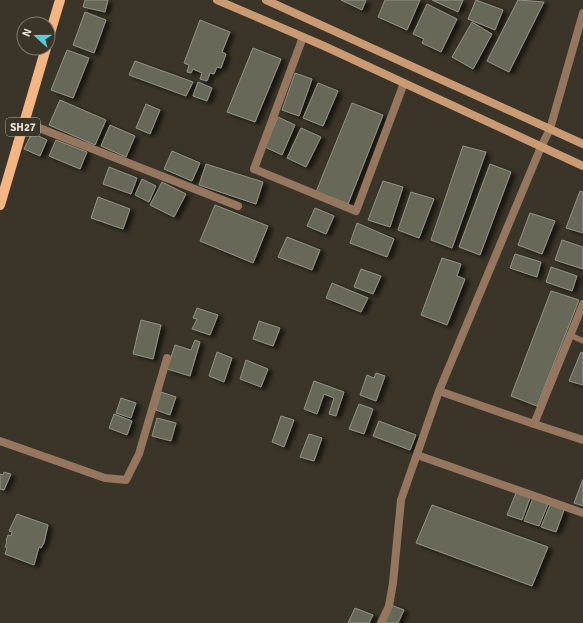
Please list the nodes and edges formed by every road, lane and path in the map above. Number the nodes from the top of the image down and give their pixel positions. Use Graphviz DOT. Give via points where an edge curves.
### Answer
graph roads {
  1 [pos="60,0"];
  2 [pos="216,0"];
  3 [pos="266,0"];
  4 [pos="583,13"];
  5 [pos="55,16"];
  6 [pos="303,37"];
  7 [pos="44,56"];
  8 [pos="404,83"];
  9 [pos="24,122"];
  10 [pos="550,129"];
  11 [pos="583,144"];
  12 [pos="541,147"];
  13 [pos="583,166"];
  14 [pos="0,205"];
  15 [pos="238,206"];
  16 [pos="583,304"];
  17 [pos="570,336"];
  18 [pos="583,340"];
  19 [pos="167,358"];
  20 [pos="439,391"];
  21 [pos="534,424"];
  22 [pos="583,440"];
  23 [pos="0,441"];
  24 [pos="417,455"];
  25 [pos="583,513"];
  26 [pos="381,623"];
  1 -- 5 [label="main road"];
  2 -- 6 [label="main road"];
  3 -- 10 [label="main road"];
  4 -- 10 [label="street"];
  6 -- 8 [label="main road"];
  6 -- 8 [label="street" via="254,169 356,211"];
  7 -- 9 [label="main road, SH27"];
  8 -- 12 [label="main road"];
  9 -- 14 [label="main road, SH27"];
  9 -- 15 [label="street"];
  10 -- 11 [label="main road"];
  10 -- 12 [label="street"];
  12 -- 13 [label="main road"];
  12 -- 20 [label="street"];
  16 -- 17 [label="street"];
  17 -- 18 [label="lane"];
  17 -- 21 [label="street"];
  19 -- 23 [label="street" via="139,454 126,480 105,478"];
  20 -- 21 [label="street"];
  20 -- 24 [label="street"];
  21 -- 22 [label="street"];
  24 -- 25 [label="street"];
  24 -- 26 [label="street" via="401,500 393,583 389,606"];
}
